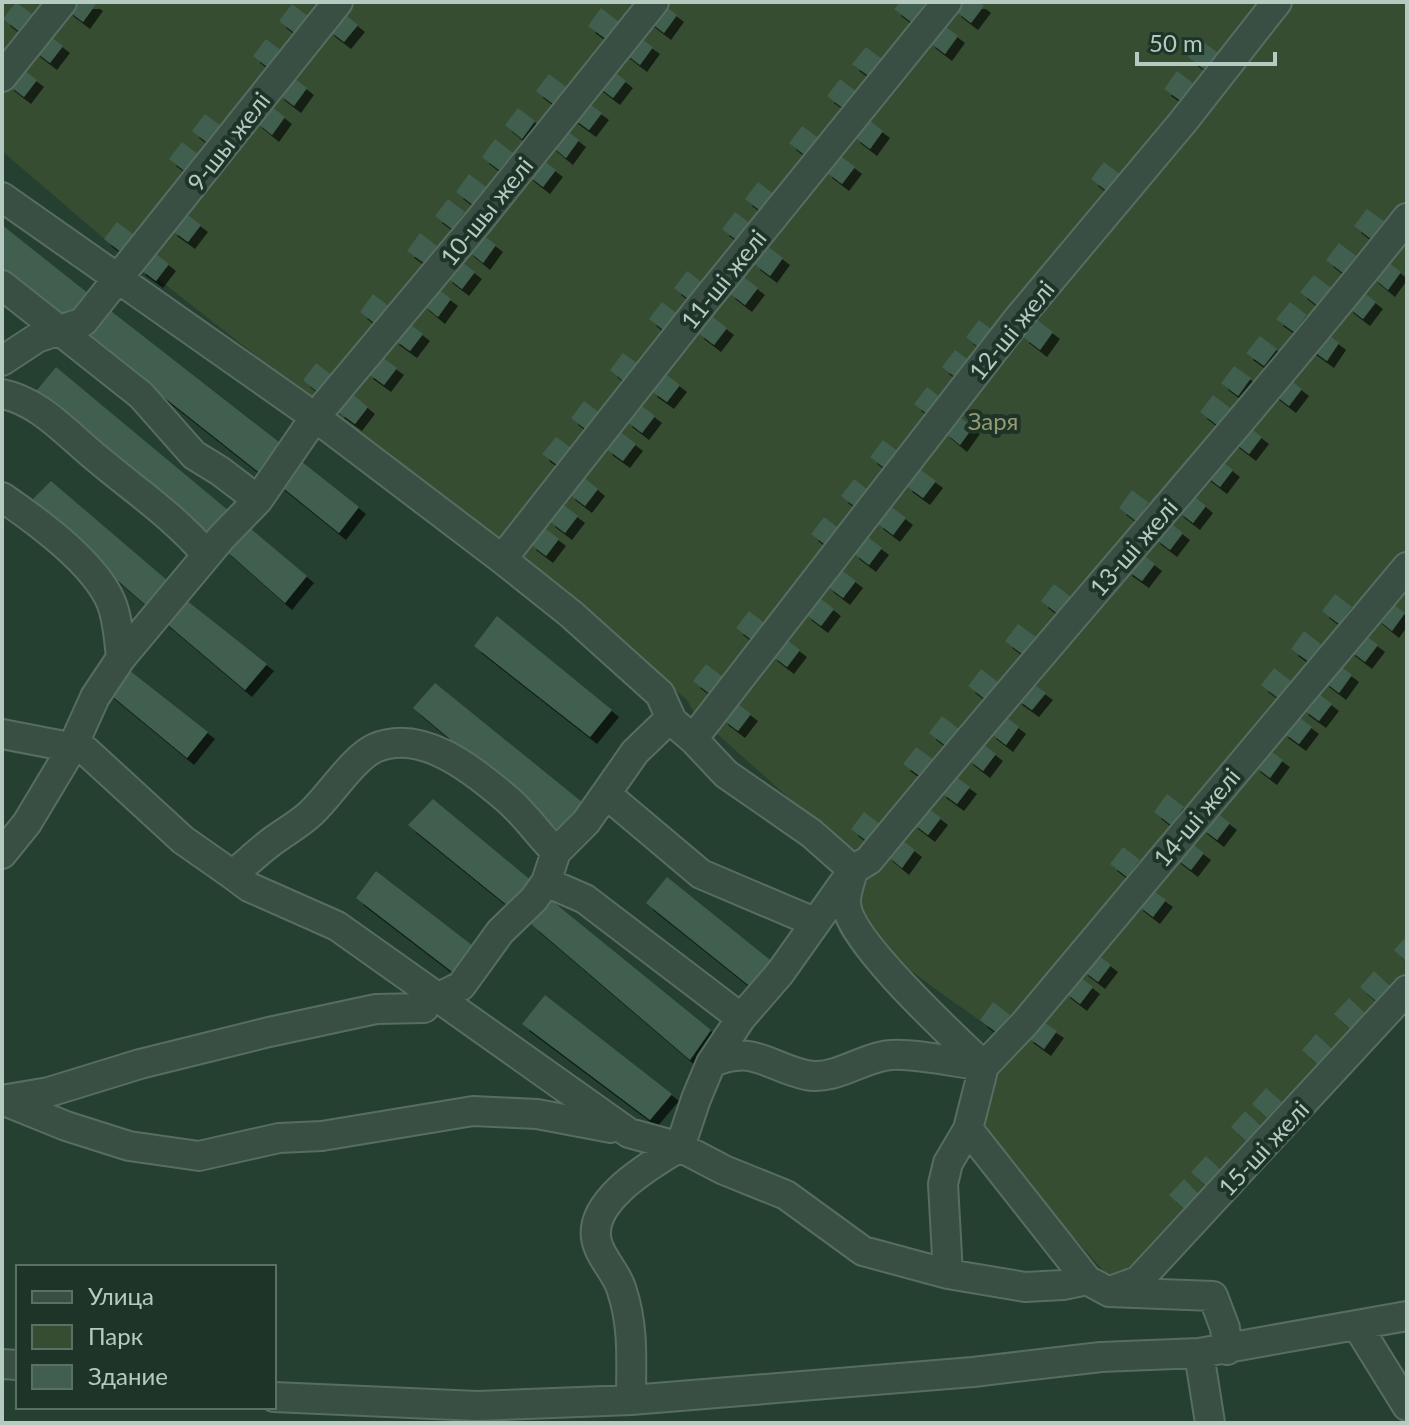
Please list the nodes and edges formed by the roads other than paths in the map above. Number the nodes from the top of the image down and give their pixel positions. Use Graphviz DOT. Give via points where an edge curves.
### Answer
graph roads {
  1 [pos="62,2"];
  2 [pos="338,2"];
  3 [pos="654,2"];
  4 [pos="947,2"];
  5 [pos="1277,2"];
  6 [pos="2,77"];
  7 [pos="2,197"];
  8 [pos="1407,218"];
  9 [pos="118,279"];
  10 [pos="2,285"];
  11 [pos="61,330"];
  12 [pos="2,361"];
  13 [pos="2,394"];
  14 [pos="315,417"];
  15 [pos="2,497"];
  16 [pos="258,500"];
  17 [pos="207,555"];
  18 [pos="502,559"];
  19 [pos="1407,567"];
  20 [pos="121,658"];
  21 [pos="682,730"];
  22 [pos="2,734"];
  23 [pos="72,748"];
  24 [pos="606,794"];
  25 [pos="556,852"];
  26 [pos="2,854"];
  27 [pos="853,870"];
  28 [pos="233,875"];
  29 [pos="546,882"];
  30 [pos="814,922"];
  31 [pos="1407,990"];
  32 [pos="430,1003"];
  33 [pos="741,1018"];
  34 [pos="711,1063"];
  35 [pos="984,1066"];
  36 [pos="2,1100"];
  37 [pos="968,1129"];
  38 [pos="629,1133"];
  39 [pos="680,1147"];
  40 [pos="948,1274"];
  41 [pos="1098,1286"];
  42 [pos="1407,1316"];
  43 [pos="1358,1327"];
  44 [pos="1227,1350"];
  45 [pos="1199,1353"];
  46 [pos="276,1397"];
  47 [pos="631,1400"];
  48 [pos="1407,1406"];
  49 [pos="1210,1423"];
  1 -- 6 [label="street"];
  2 -- 9 [label="street, 9-шы желі"];
  3 -- 14 [label="street, 10-шы желі"];
  4 -- 18 [label="street, 11-ші желі"];
  5 -- 21 [label="street, 12-ші желі"];
  7 -- 9 [label="street"];
  8 -- 27 [label="street, 13-ші желі" via="869,860"];
  9 -- 11 [label="street, 9-шы желі" via="83,322"];
  9 -- 14 [label="street"];
  10 -- 11 [label="street"];
  11 -- 12 [label="street, 9-шы желі" via="37,338"];
  11 -- 16 [label="street" via="141,395 194,455"];
  13 -- 17 [label="street" via="57,423 176,522"];
  14 -- 16 [label="street, 10-шы желі"];
  14 -- 18 [label="street"];
  15 -- 20 [label="street" via="33,517 97,580 110,601"];
  16 -- 17 [label="street, 10-шы желі"];
  17 -- 20 [label="street, 10-шы желі"];
  18 -- 21 [label="street" via="660,694"];
  19 -- 35 [label="street, 14-ші желі"];
  20 -- 23 [label="street, 10-шы желі" via="95,697"];
  21 -- 24 [label="street, 12-ші желі" via="662,726 635,752"];
  21 -- 27 [label="street" via="726,774 811,833"];
  22 -- 23 [label="street"];
  23 -- 26 [label="street, 10-шы желі"];
  23 -- 28 [label="street" via="85,750 183,840"];
  24 -- 25 [label="street, 12-ші желі"];
  24 -- 30 [label="street" via="701,874"];
  25 -- 28 [label="street" via="508,799 437,750 406,741 373,748 307,817"];
  25 -- 29 [label="street"];
  27 -- 30 [label="street, 13-ші желі"];
  27 -- 35 [label="street" via="845,903 856,927 898,981"];
  28 -- 32 [label="street" via="337,926"];
  29 -- 32 [label="street" via="461,986"];
  29 -- 33 [label="street" via="585,899"];
  30 -- 33 [label="street, 13-ші желі"];
  31 -- 41 [label="street, 15-ші желі" via="1138,1281"];
  32 -- 36 [label="street" via="269,1032"];
  32 -- 38 [label="street"];
  33 -- 34 [label="street, 13-ші желі"];
  34 -- 35 [label="street" via="729,1055 750,1055 808,1075 837,1073 891,1055"];
  34 -- 39 [label="street, 13-ші желі"];
  35 -- 37 [label="street"];
  36 -- 38 [label="street" via="129,1146 199,1156 279,1138 473,1111 537,1114"];
  37 -- 40 [label="street" via="948,1163 943,1184"];
  37 -- 41 [label="street"];
  38 -- 39 [label="street"];
  39 -- 40 [label="street" via="786,1195 863,1251"];
  39 -- 47 [label="street" via="639,1172 596,1221 597,1245 622,1289 631,1333"];
  40 -- 41 [label="street" via="1025,1287"];
  41 -- 44 [label="street" via="1213,1296"];
  42 -- 43 [label="street"];
  43 -- 44 [label="street"];
  43 -- 48 [label="street"];
  44 -- 45 [label="street"];
  45 -- 47 [label="street" via="1101,1357"];
  45 -- 49 [label="street"];
  46 -- 47 [label="street" via="477,1406"];
}
